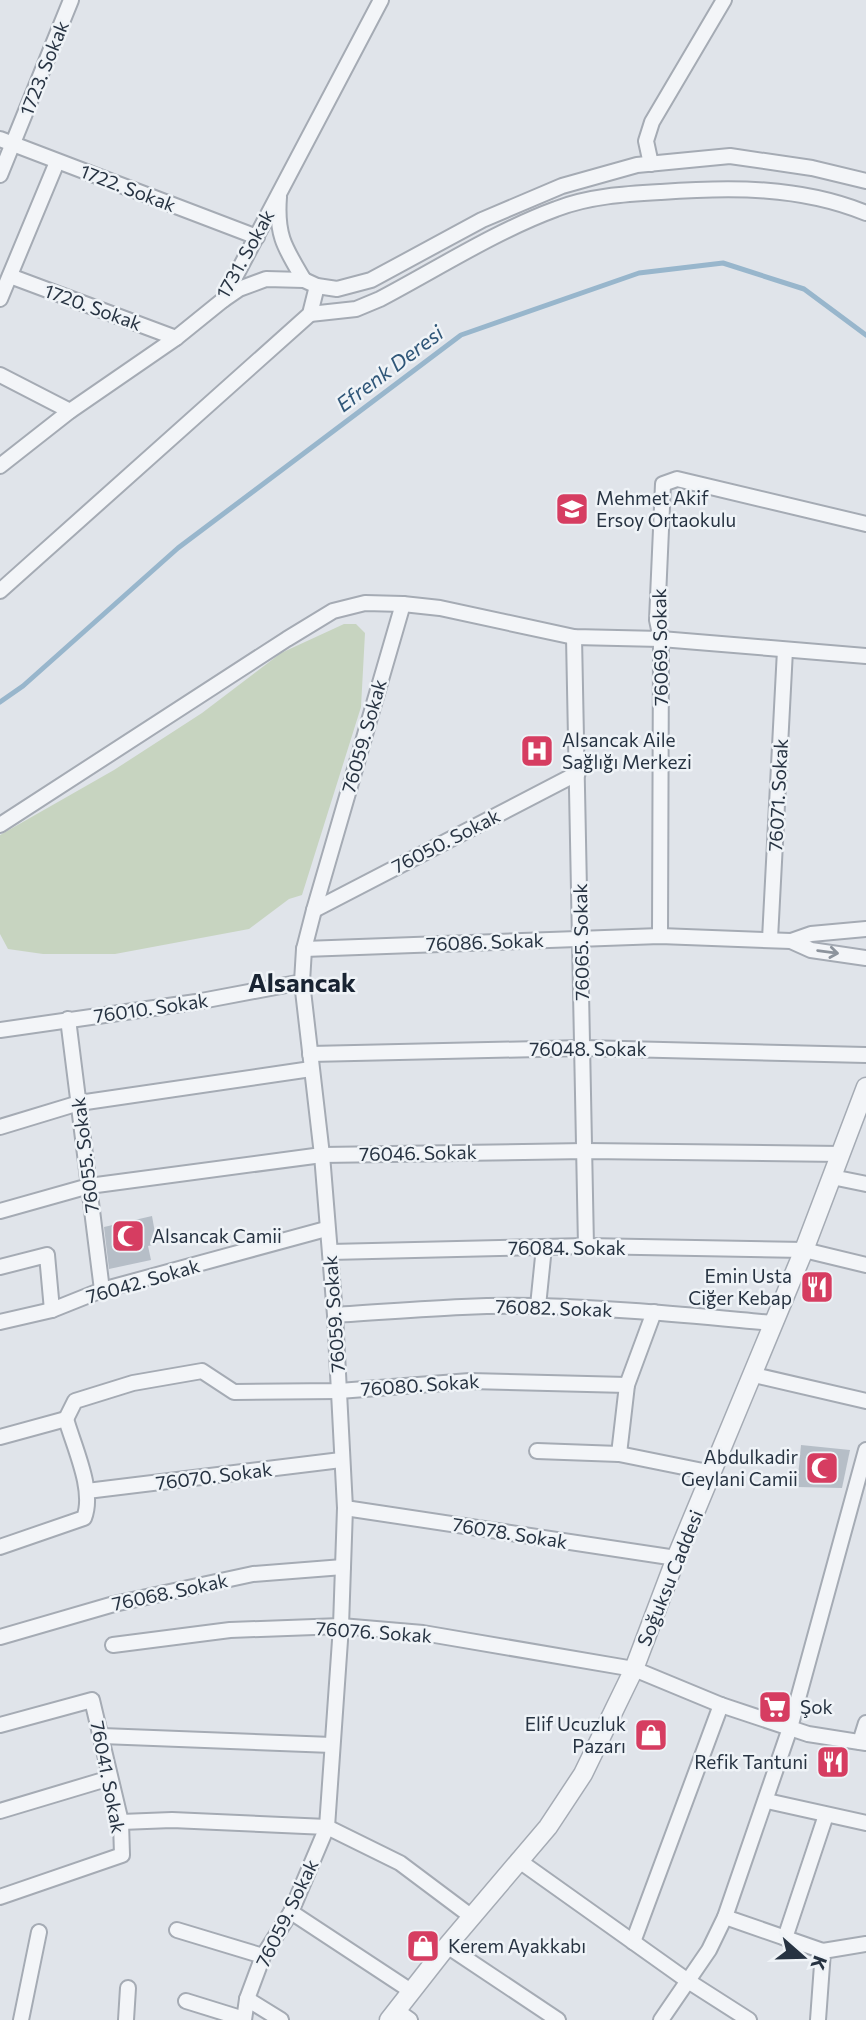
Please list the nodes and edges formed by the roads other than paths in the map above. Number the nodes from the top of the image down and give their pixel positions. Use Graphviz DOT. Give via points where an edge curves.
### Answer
graph roads {
  1 [pos="71,0"];
  2 [pos="380,0"];
  3 [pos="724,0"];
  4 [pos="7,141"];
  5 [pos="57,162"];
  6 [pos="651,164"];
  7 [pos="0,175"];
  8 [pos="866,181"];
  9 [pos="280,189"];
  10 [pos="866,213"];
  11 [pos="257,237"];
  12 [pos="9,276"];
  13 [pos="311,283"];
  14 [pos="0,299"];
  15 [pos="223,300"];
  16 [pos="310,314"];
  17 [pos="176,338"];
  18 [pos="0,375"];
  19 [pos="70,411"];
  20 [pos="0,467"];
  21 [pos="866,524"];
  22 [pos="0,591"];
  23 [pos="403,604"];
  24 [pos="575,637"];
  25 [pos="660,639"];
  26 [pos="785,650"];
  27 [pos="866,656"];
  28 [pos="578,773"];
  29 [pos="0,825"];
  30 [pos="314,910"];
  31 [pos="866,929"];
  32 [pos="660,936"];
  33 [pos="582,938"];
  34 [pos="770,939"];
  35 [pos="791,941"];
  36 [pos="304,949"];
  37 [pos="866,958"];
  38 [pos="302,982"];
  39 [pos="68,1020"];
  40 [pos="0,1030"];
  41 [pos="583,1048"];
  42 [pos="310,1054"];
  43 [pos="866,1055"];
  44 [pos="311,1069"];
  45 [pos="864,1099"];
  46 [pos="79,1103"];
  47 [pos="0,1127"];
  48 [pos="586,1151"];
  49 [pos="841,1154"];
  50 [pos="322,1155"];
  51 [pos="832,1177"];
  52 [pos="866,1184"];
  53 [pos="89,1186"];
  54 [pos="0,1211"];
  55 [pos="326,1229"];
  56 [pos="586,1246"];
  57 [pos="544,1247"];
  58 [pos="804,1250"];
  59 [pos="330,1252"];
  60 [pos="866,1265"];
  61 [pos="0,1267"];
  62 [pos="102,1290"];
  63 [pos="538,1306"];
  64 [pos="52,1310"];
  65 [pos="654,1312"];
  66 [pos="335,1315"];
  67 [pos="0,1322"];
  68 [pos="774,1323"];
  69 [pos="754,1375"];
  70 [pos="627,1385"];
  71 [pos="339,1391"];
  72 [pos="865,1397"];
  73 [pos="66,1419"];
  74 [pos="0,1437"];
  75 [pos="866,1450"];
  76 [pos="537,1451"];
  77 [pos="620,1454"];
  78 [pos="341,1460"];
  79 [pos="713,1473"];
  80 [pos="87,1491"];
  81 [pos="345,1508"];
  82 [pos="0,1546"];
  83 [pos="676,1558"];
  84 [pos="343,1567"];
  85 [pos="341,1626"];
  86 [pos="0,1637"];
  87 [pos="113,1645"];
  88 [pos="634,1668"];
  89 [pos="721,1705"];
  90 [pos="866,1723"];
  91 [pos="0,1724"];
  92 [pos="790,1728"];
  93 [pos="102,1736"];
  94 [pos="863,1743"];
  95 [pos="332,1745"];
  96 [pos="110,1779"];
  97 [pos="767,1801"];
  98 [pos="0,1811"];
  99 [pos="826,1815"];
  100 [pos="121,1822"];
  101 [pos="866,1823"];
  102 [pos="327,1827"];
  103 [pos="518,1860"];
  104 [pos="0,1897"];
  105 [pos="291,1912"];
  106 [pos="472,1917"];
  107 [pos="725,1917"];
  108 [pos="177,1930"];
  109 [pos="39,1932"];
  110 [pos="785,1938"];
  111 [pos="633,1942"];
  112 [pos="866,1944"];
  113 [pos="447,1946"];
  114 [pos="822,1951"];
  115 [pos="264,1956"];
  116 [pos="688,1981"];
  117 [pos="128,1988"];
  118 [pos="411,1991"];
  119 [pos="247,1999"];
  120 [pos="186,2001"];
  121 [pos="398,2017"];
  122 [pos="20,2020"];
  123 [pos="126,2020"];
  124 [pos="244,2020"];
  125 [pos="281,2020"];
  126 [pos="558,2020"];
  127 [pos="661,2020"];
  128 [pos="749,2020"];
  129 [pos="818,2020"];
  1 -- 4 [label="street, 1723. Sokak"];
  2 -- 9 [label="street, 1731. Sokak"];
  3 -- 6 [label="street" via="652,122 646,141"];
  4 -- 5 [label="street, 1722. Sokak"];
  4 -- 7 [label="street, 1723. Sokak"];
  5 -- 11 [label="street, 1722. Sokak"];
  5 -- 12 [label="street"];
  6 -- 8 [label="street" via="730,156"];
  6 -- 13 [label="street" via="562,186 482,220 371,280 337,289"];
  9 -- 11 [label="street, 1731. Sokak"];
  9 -- 13 [label="street" via="282,244"];
  10 -- 16 [label="street" via="774,190 622,193 558,208 518,225 356,309"];
  11 -- 15 [label="street, 1731. Sokak"];
  12 -- 14 [label="street"];
  12 -- 17 [label="street, 1720. Sokak"];
  13 -- 15 [label="street" via="266,279"];
  13 -- 16 [label="street"];
  15 -- 17 [label="street, 1731. Sokak"];
  16 -- 22 [label="street"];
  17 -- 19 [label="street, 1731. Sokak"];
  18 -- 19 [label="street"];
  19 -- 20 [label="street, 1731. Sokak"];
  21 -- 25 [label="street, 76069. Sokak" via="677,479 663,484"];
  23 -- 24 [label="street"];
  23 -- 29 [label="street" via="365,603 333,611"];
  23 -- 30 [label="street, 76059. Sokak"];
  24 -- 25 [label="street"];
  24 -- 28 [label="street, 76065. Sokak"];
  25 -- 26 [label="street"];
  25 -- 32 [label="street, 76069. Sokak"];
  26 -- 27 [label="street"];
  26 -- 34 [label="street, 76071. Sokak"];
  28 -- 30 [label="street, 76050. Sokak"];
  28 -- 33 [label="street, 76065. Sokak"];
  30 -- 36 [label="street, 76059. Sokak"];
  31 -- 35 [label="street, 76086. Sokak" via="811,934"];
  32 -- 33 [label="street, 76086. Sokak"];
  32 -- 34 [label="street, 76086. Sokak"];
  33 -- 36 [label="street, 76086. Sokak"];
  33 -- 41 [label="street, 76065. Sokak"];
  34 -- 35 [label="street, 76086. Sokak"];
  35 -- 37 [label="street, 76086. Sokak, one-way" via="811,950"];
  36 -- 38 [label="street, 76059. Sokak"];
  38 -- 39 [label="street, 76010. Sokak"];
  38 -- 42 [label="street, 76059. Sokak"];
  39 -- 40 [label="street, 76010. Sokak"];
  39 -- 46 [label="street, 76055. Sokak"];
  41 -- 42 [label="street, 76048. Sokak"];
  41 -- 43 [label="street, 76048. Sokak"];
  41 -- 48 [label="street, 76065. Sokak"];
  42 -- 44 [label="street, 76059. Sokak"];
  44 -- 46 [label="street"];
  44 -- 50 [label="street, 76059. Sokak"];
  45 -- 49 [label="street, Soğuksu Caddesi"];
  46 -- 47 [label="street"];
  46 -- 53 [label="street, 76055. Sokak"];
  48 -- 49 [label="street, 76046. Sokak"];
  48 -- 50 [label="street, 76046. Sokak"];
  48 -- 56 [label="street, 76065. Sokak"];
  49 -- 51 [label="street, Soğuksu Caddesi"];
  50 -- 53 [label="street, 76046. Sokak"];
  50 -- 55 [label="street, 76059. Sokak"];
  51 -- 52 [label="street"];
  51 -- 58 [label="street, Soğuksu Caddesi"];
  53 -- 54 [label="street, 76046. Sokak"];
  53 -- 62 [label="street, 76055. Sokak"];
  55 -- 59 [label="street, 76059. Sokak"];
  55 -- 62 [label="street, 76042. Sokak"];
  56 -- 57 [label="street, 76084. Sokak"];
  56 -- 58 [label="street, 76084. Sokak"];
  57 -- 59 [label="street, 76084. Sokak"];
  57 -- 63 [label="street"];
  58 -- 60 [label="street, 76084. Sokak"];
  58 -- 68 [label="street, Soğuksu Caddesi"];
  59 -- 66 [label="street, 76059. Sokak"];
  61 -- 64 [label="street" via="47,1255"];
  62 -- 64 [label="street, 76042. Sokak"];
  63 -- 65 [label="street, 76082. Sokak"];
  63 -- 66 [label="street, 76082. Sokak"];
  64 -- 67 [label="street, 76042. Sokak"];
  65 -- 68 [label="street, 76082. Sokak"];
  65 -- 70 [label="street"];
  66 -- 71 [label="street, 76059. Sokak"];
  68 -- 69 [label="street, Soğuksu Caddesi"];
  69 -- 72 [label="street"];
  69 -- 79 [label="street, Soğuksu Caddesi"];
  70 -- 71 [label="street, 76080. Sokak" via="470,1381"];
  70 -- 77 [label="street"];
  71 -- 73 [label="street, 76080. Sokak" via="234,1392 202,1371 133,1383 75,1401"];
  71 -- 78 [label="street, 76059. Sokak"];
  73 -- 74 [label="street"];
  73 -- 80 [label="street"];
  75 -- 92 [label="street"];
  76 -- 77 [label="street"];
  77 -- 79 [label="street"];
  78 -- 80 [label="street, 76070. Sokak"];
  78 -- 81 [label="street, 76059. Sokak"];
  79 -- 83 [label="street, Soğuksu Caddesi"];
  80 -- 82 [label="street" via="89,1506 84,1518"];
  81 -- 83 [label="street, 76078. Sokak"];
  81 -- 84 [label="street, 76059. Sokak"];
  83 -- 88 [label="street, Soğuksu Caddesi"];
  84 -- 85 [label="street, 76059. Sokak"];
  84 -- 86 [label="street, 76068. Sokak" via="253,1574 114,1604"];
  85 -- 87 [label="street, 76076. Sokak" via="230,1630"];
  85 -- 88 [label="street, 76076. Sokak" via="423,1633"];
  85 -- 95 [label="street, 76059. Sokak"];
  88 -- 89 [label="street, 76076. Sokak"];
  88 -- 103 [label="street, Soğuksu Caddesi" via="583,1773 548,1827"];
  89 -- 92 [label="street, 76076. Sokak"];
  89 -- 111 [label="street"];
  90 -- 94 [label="street"];
  91 -- 93 [label="street, 76041. Sokak" via="92,1700"];
  92 -- 94 [label="street, 76076. Sokak"];
  92 -- 97 [label="street"];
  93 -- 95 [label="street"];
  93 -- 96 [label="street, 76041. Sokak"];
  95 -- 102 [label="street, 76059. Sokak"];
  96 -- 98 [label="street"];
  96 -- 100 [label="street, 76041. Sokak"];
  97 -- 99 [label="street"];
  97 -- 107 [label="street"];
  99 -- 101 [label="street"];
  99 -- 110 [label="street"];
  100 -- 102 [label="street"];
  100 -- 104 [label="street, 76041. Sokak" via="122,1855"];
  102 -- 105 [label="street, 76059. Sokak"];
  102 -- 106 [label="street" via="400,1864"];
  103 -- 106 [label="street, Soğuksu Caddesi"];
  103 -- 111 [label="street"];
  105 -- 115 [label="street, 76059. Sokak"];
  105 -- 118 [label="street"];
  106 -- 113 [label="street, Soğuksu Caddesi"];
  107 -- 110 [label="street"];
  107 -- 116 [label="street"];
  108 -- 115 [label="street"];
  109 -- 122 [label="street"];
  110 -- 114 [label="street"];
  111 -- 116 [label="street"];
  112 -- 114 [label="street"];
  113 -- 118 [label="street, Soğuksu Caddesi"];
  113 -- 126 [label="street"];
  114 -- 129 [label="street"];
  115 -- 119 [label="street, 76059. Sokak"];
  116 -- 127 [label="street"];
  116 -- 128 [label="street"];
  117 -- 123 [label="street"];
  118 -- 121 [label="street, Soğuksu Caddesi"];
  119 -- 124 [label="street, 76059. Sokak"];
  119 -- 125 [label="street"];
  120 -- 124 [label="street"];
}
